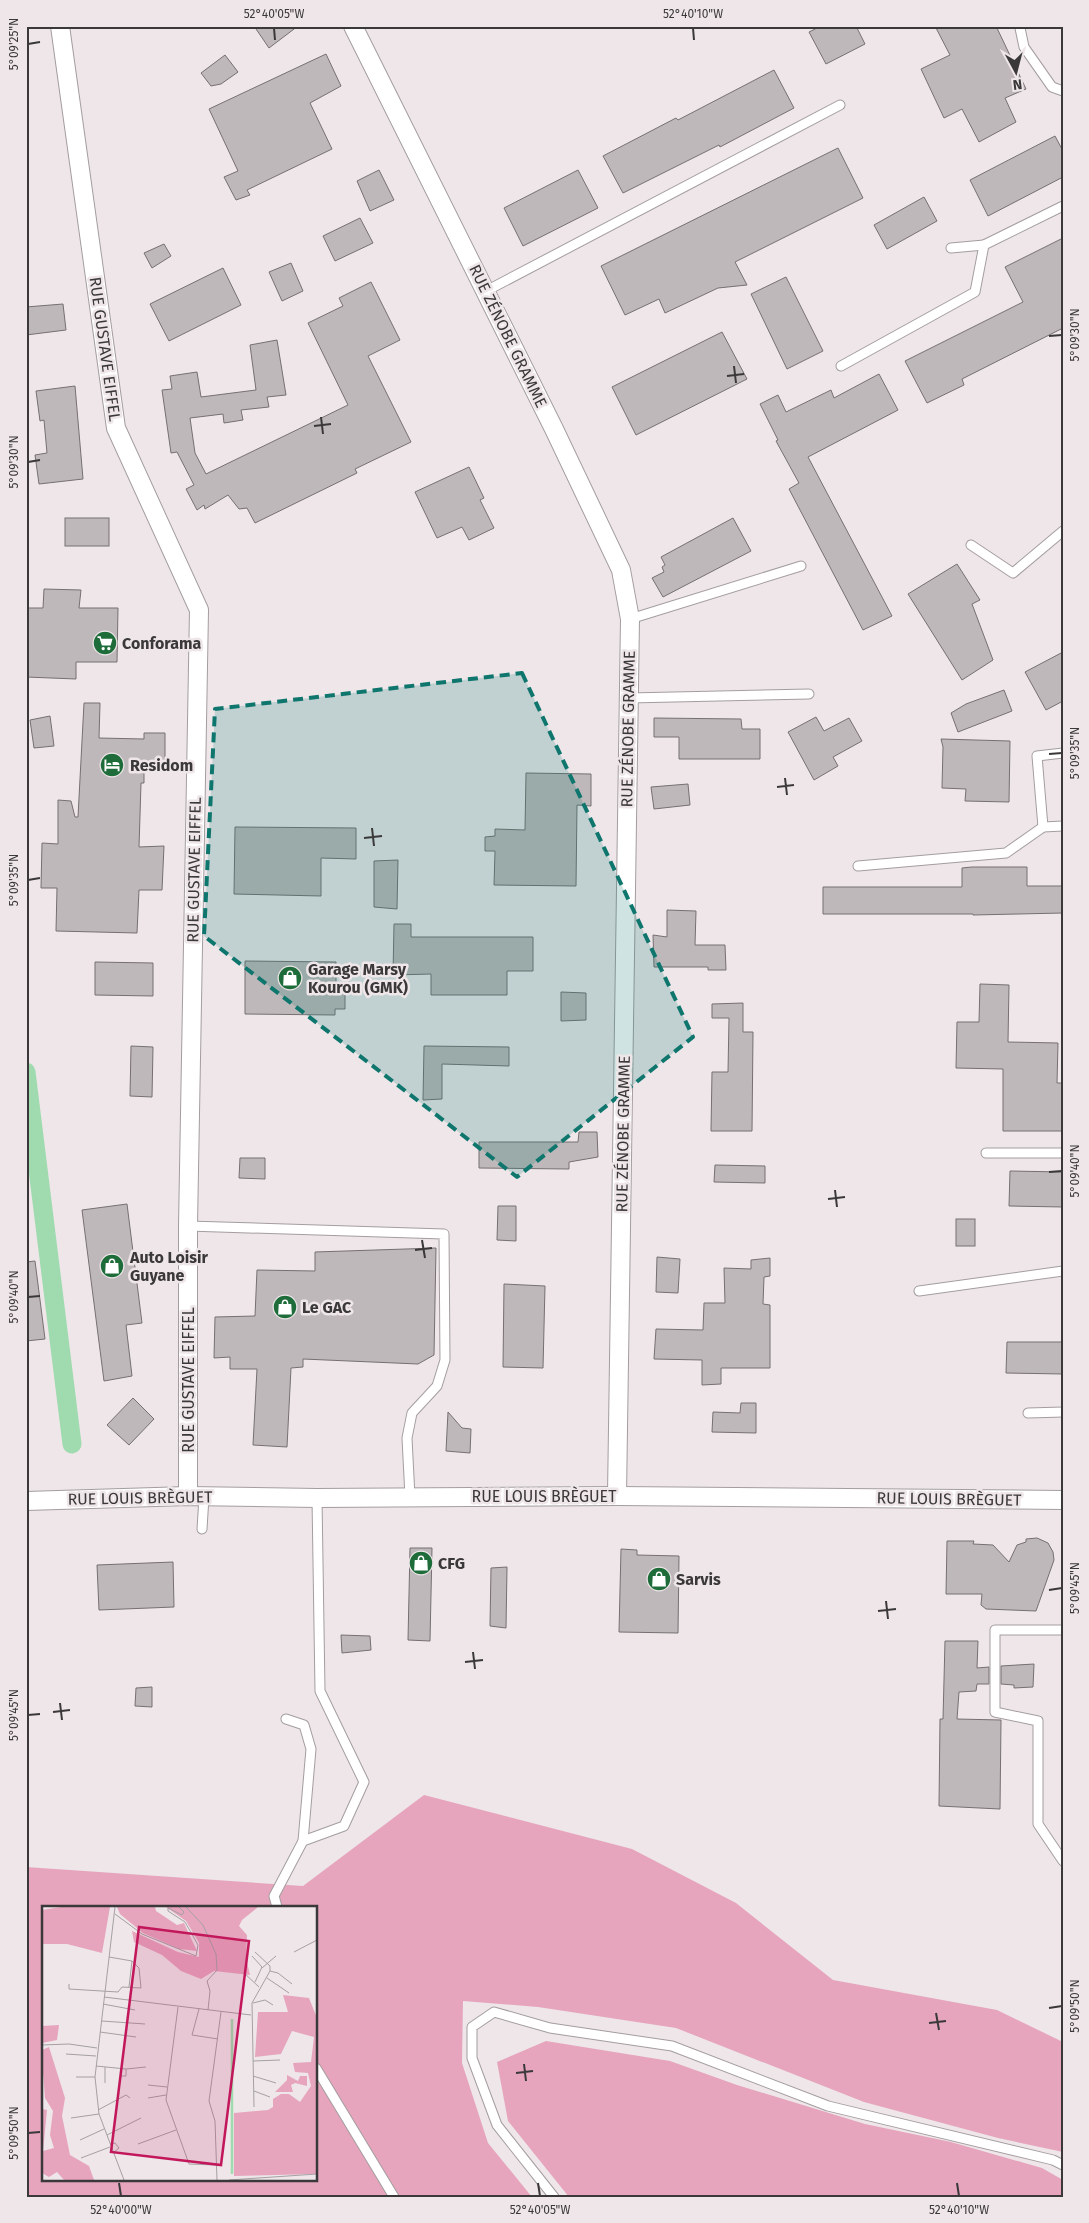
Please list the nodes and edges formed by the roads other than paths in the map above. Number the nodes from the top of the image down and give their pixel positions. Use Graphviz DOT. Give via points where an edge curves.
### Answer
graph roads {
  1 [pos="60,26"];
  2 [pos="353,26"];
  3 [pos="1022,26"];
  4 [pos="1063,91"];
  5 [pos="840,105"];
  6 [pos="1063,206"];
  7 [pos="984,245"];
  8 [pos="951,248"];
  9 [pos="486,290"];
  10 [pos="841,366"];
  11 [pos="1063,531"];
  12 [pos="971,545"];
  13 [pos="801,566"];
  14 [pos="630,619"];
  15 [pos="809,694"];
  16 [pos="629,698"];
  17 [pos="1063,753"];
  18 [pos="1063,826"];
  19 [pos="1043,827"];
  20 [pos="858,866"];
  21 [pos="986,1153"];
  22 [pos="1063,1153"];
  23 [pos="188,1226"];
  24 [pos="1063,1271"];
  25 [pos="920,1292"];
  26 [pos="1063,1412"];
  27 [pos="1028,1413"];
  28 [pos="196,1496"];
  29 [pos="618,1496"];
  30 [pos="410,1497"];
  31 [pos="317,1498"];
  32 [pos="1063,1500"];
  33 [pos="26,1501"];
  34 [pos="202,1529"];
  35 [pos="1063,1630"];
  36 [pos="286,1719"];
  37 [pos="303,1841"];
  38 [pos="1063,1862"];
  39 [pos="277,1906"];
  40 [pos="318,2071"];
  41 [pos="1063,2165"];
  42 [pos="394,2197"];
  43 [pos="554,2197"];
  1 -- 23 [label="street, RUE GUSTAVE EIFFEL" via="116,428 199,610"];
  2 -- 9 [label="street, RUE ZÉNOBE GRAMME"];
  3 -- 4 [label="lane" via="1024,48 1052,87"];
  5 -- 9 [label="lane"];
  6 -- 7 [label="lane"];
  7 -- 8 [label="lane"];
  7 -- 10 [label="lane" via="975,292"];
  9 -- 14 [label="street, RUE ZÉNOBE GRAMME" via="621,570"];
  11 -- 12 [label="lane" via="1013,573"];
  13 -- 14 [label="lane"];
  14 -- 16 [label="street, RUE ZÉNOBE GRAMME"];
  15 -- 16 [label="lane"];
  16 -- 29 [label="street, RUE ZÉNOBE GRAMME"];
  17 -- 19 [label="lane" via="1037,756"];
  18 -- 19 [label="lane"];
  19 -- 20 [label="lane" via="1006,853"];
  21 -- 22 [label="lane"];
  23 -- 28 [label="street, RUE GUSTAVE EIFFEL"];
  23 -- 30 [label="lane" via="444,1234 445,1360 437,1386 412,1413 407,1438"];
  24 -- 25 [label="lane"];
  26 -- 27 [label="lane"];
  28 -- 31 [label="street, RUE LOUIS BRÈGUET"];
  28 -- 33 [label="street, RUE LOUIS BRÈGUET"];
  28 -- 34 [label="lane"];
  29 -- 30 [label="street, RUE LOUIS BRÈGUET"];
  29 -- 32 [label="street, RUE LOUIS BRÈGUET"];
  30 -- 31 [label="street, RUE LOUIS BRÈGUET"];
  31 -- 37 [label="lane" via="320,1691 364,1782 344,1826"];
  35 -- 38 [label="lane" via="995,1630 995,1712 1038,1721 1038,1824"];
  36 -- 37 [label="lane" via="304,1725 311,1749"];
  37 -- 39 [label="lane" via="274,1896"];
  40 -- 42 [label="lane"];
  41 -- 43 [label="lane" via="828,2106 672,2046 550,2028 494,2012 472,2027 472,2058 497,2125"];
}
